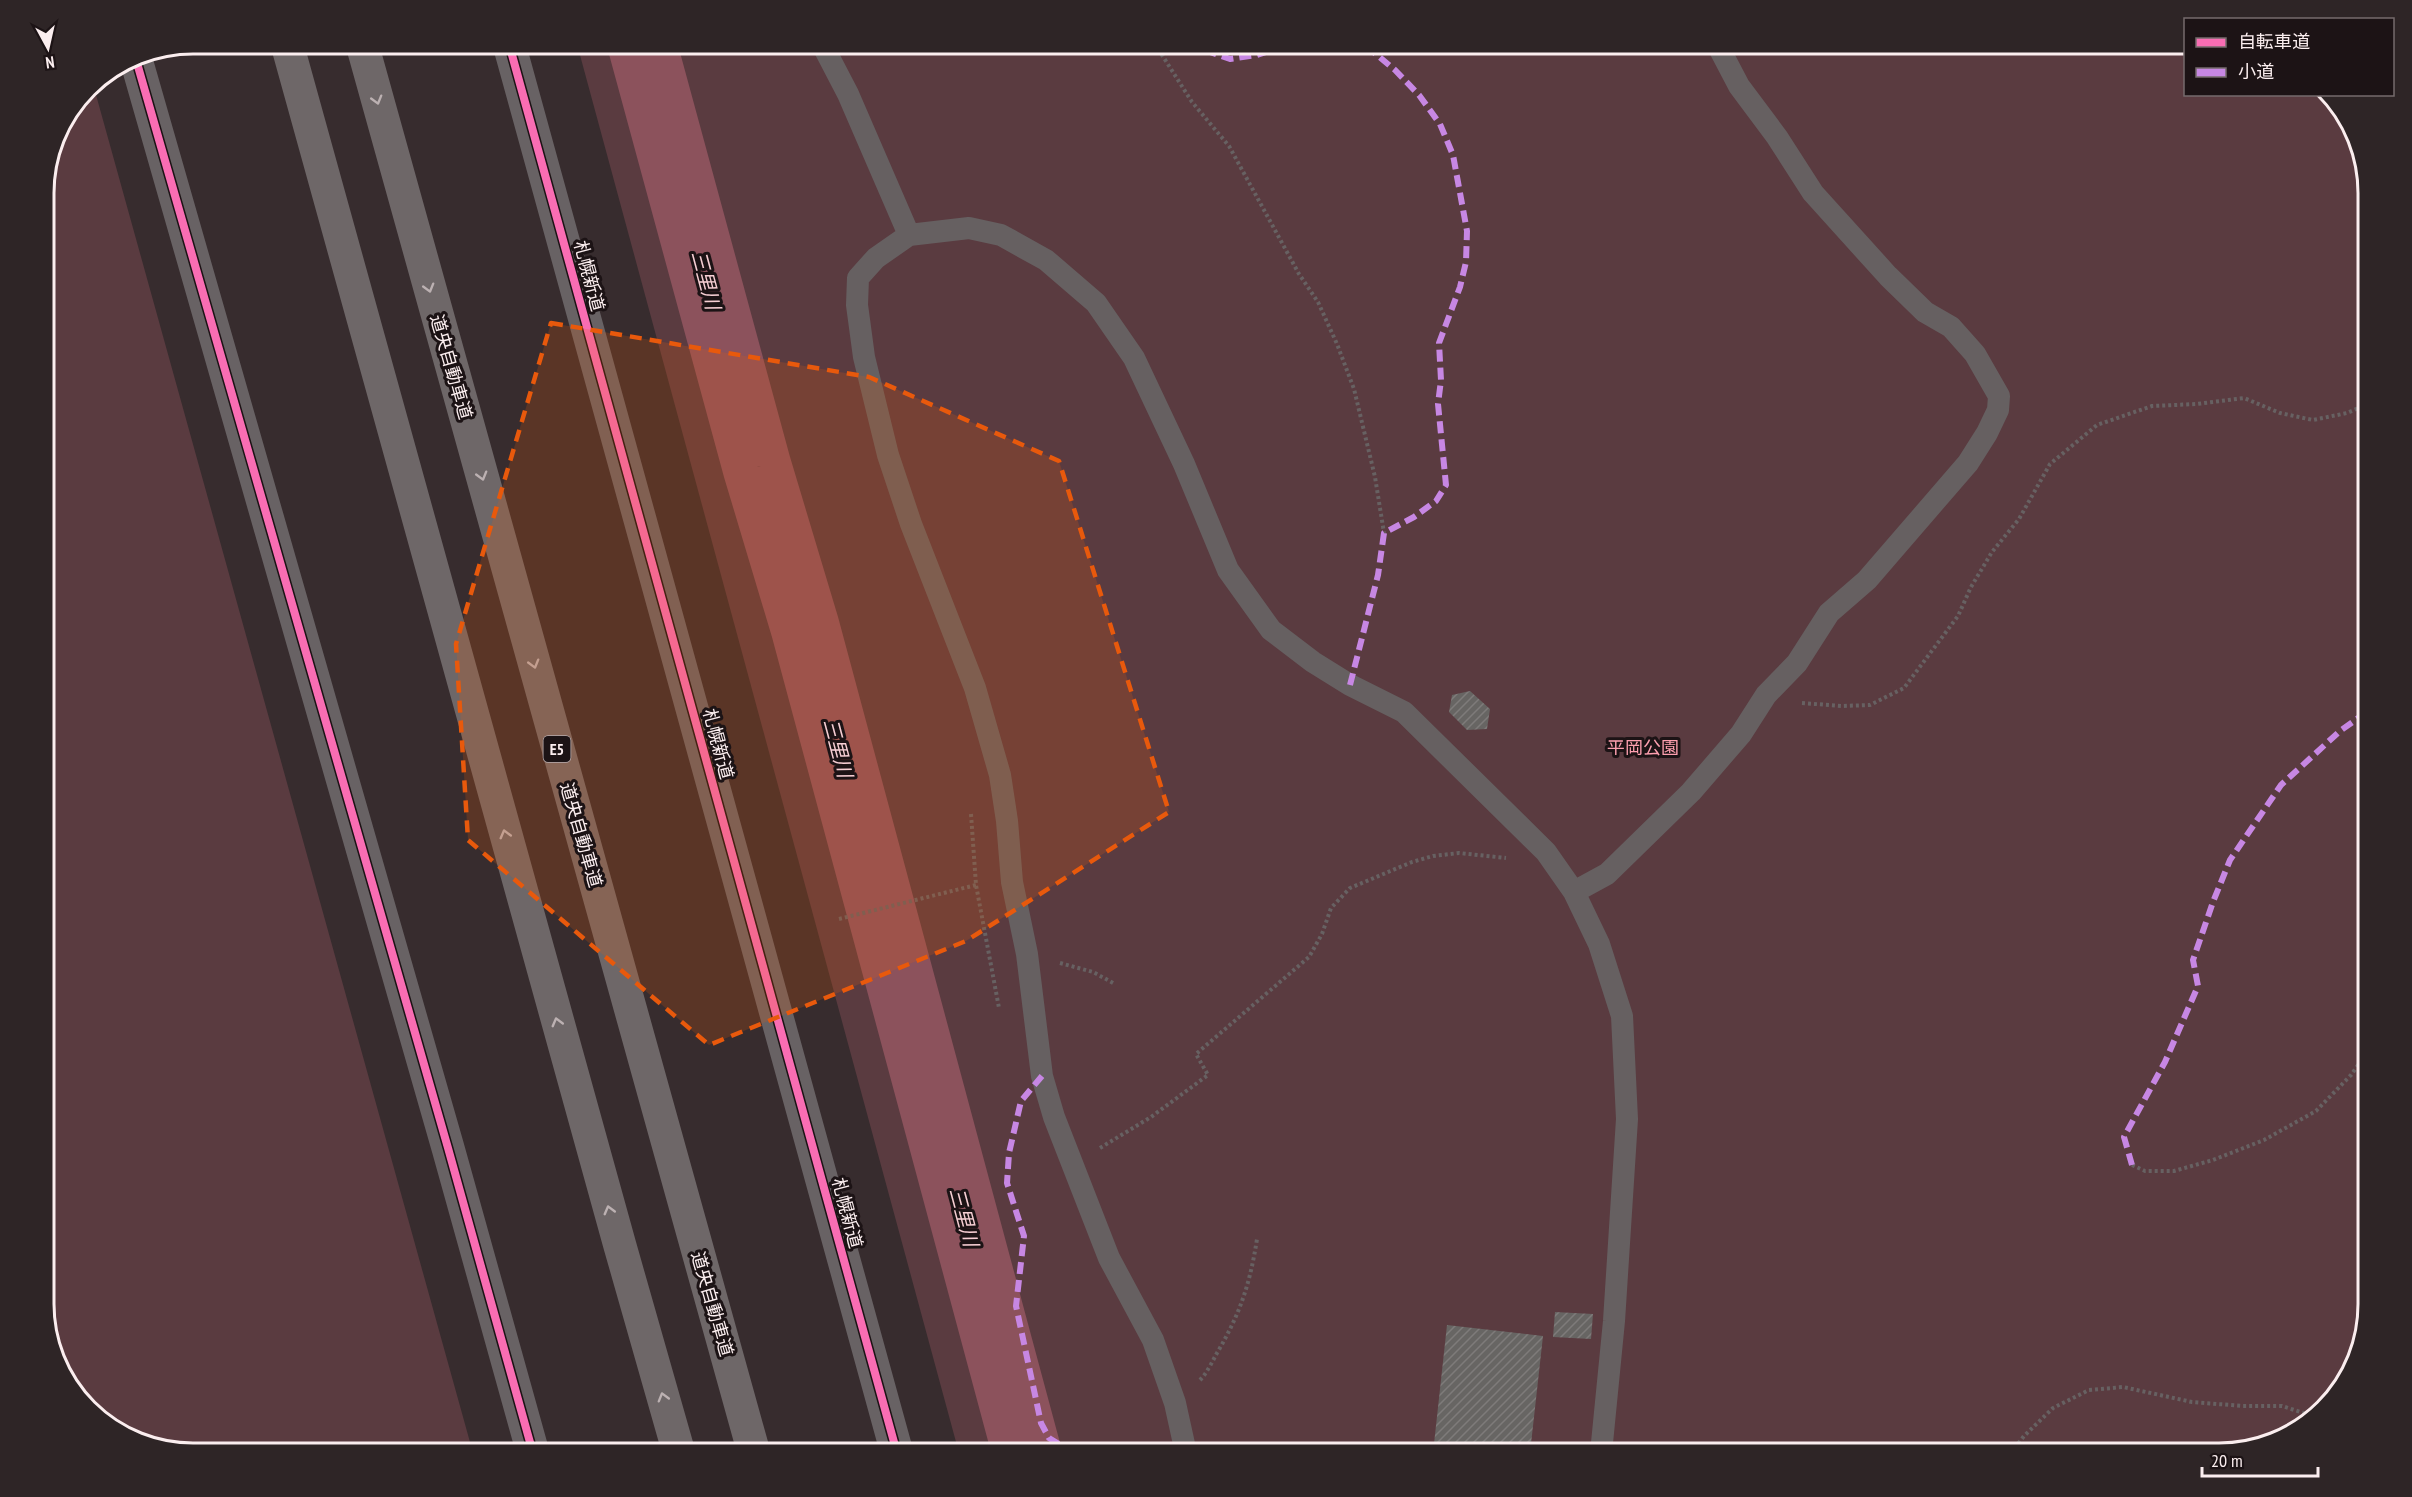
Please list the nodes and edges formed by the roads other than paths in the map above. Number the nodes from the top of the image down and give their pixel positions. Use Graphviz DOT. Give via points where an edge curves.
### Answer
graph roads {
  1 [pos="290,54"];
  2 [pos="365,54"];
  3 [pos="512,54"];
  4 [pos="827,54"];
  5 [pos="1722,54"];
  6 [pos="138,66"];
  7 [pos="909,235"];
  8 [pos="1574,892"];
  9 [pos="530,1443"];
  10 [pos="676,1443"];
  11 [pos="751,1443"];
  12 [pos="894,1443"];
  13 [pos="1184,1443"];
  14 [pos="1602,1443"];
  10 -- 1 [label="highway, one-way"];
  2 -- 11 [label="highway, 道央自動車道 / E5, one-way"];
  3 -- 12 [label="street, 札幌新道"];
  4 -- 7 [label="lane"];
  5 -- 8 [label="lane" via="1739,86 1813,193 1888,276 1925,312 1951,327 1975,354 1999,396 1998,410 1968,463 1867,580 1829,613 1797,663 1766,695 1741,734 1690,792 1607,874"];
  6 -- 9 [label="street"];
  7 -- 8 [label="lane" via="969,228 1001,235 1046,260 1096,303 1134,358 1228,570 1271,630 1350,685 1404,712 1514,819 1559,868"];
  7 -- 13 [label="lane" via="876,258 858,278 857,305 864,357 888,455 975,688 1000,775 1042,1076 1109,1258 1153,1340 1175,1403"];
  8 -- 14 [label="lane" via="1599,944 1622,1016 1627,1119"];
}
